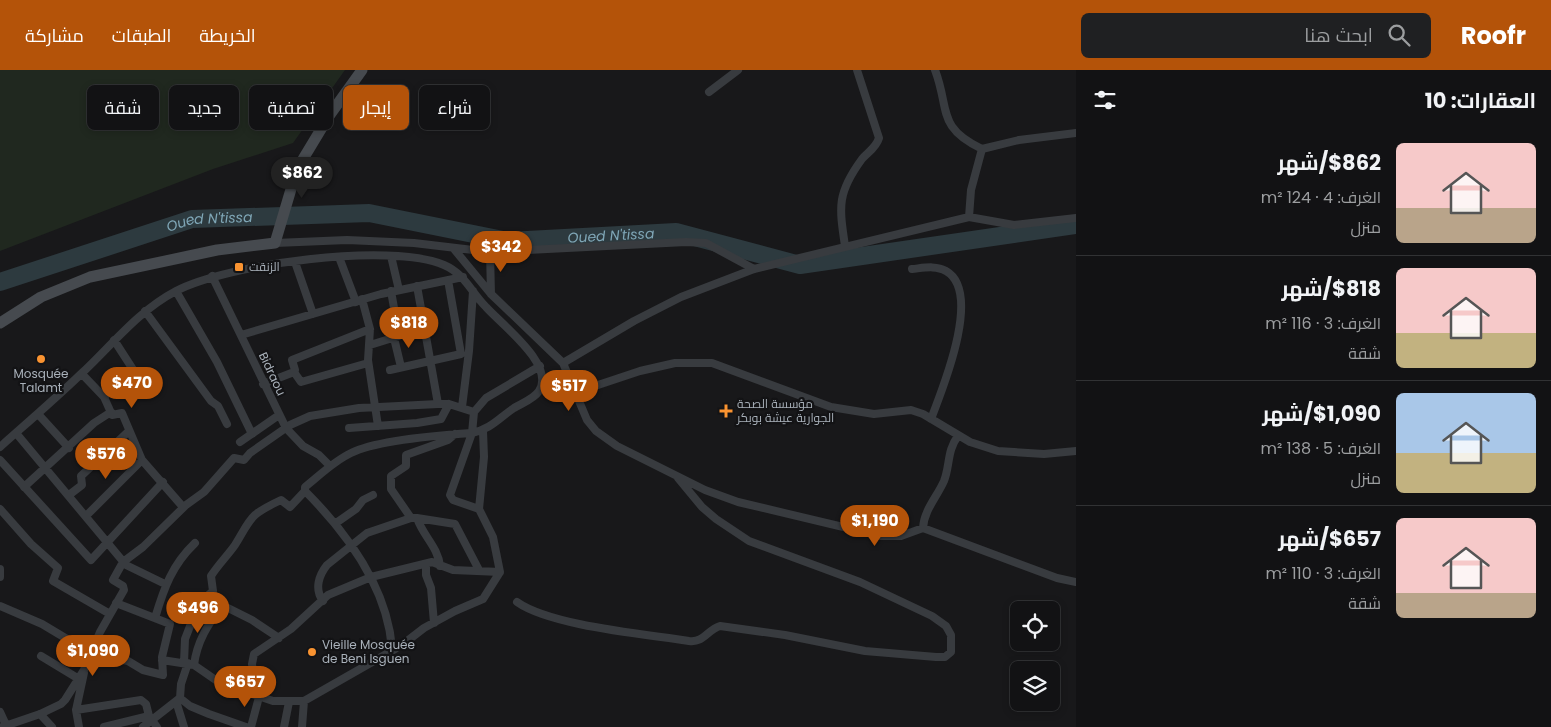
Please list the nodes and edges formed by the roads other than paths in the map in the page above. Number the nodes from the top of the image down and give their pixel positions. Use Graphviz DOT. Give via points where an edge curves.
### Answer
graph roads {
  1 [pos="362,70"];
  2 [pos="738,70"];
  3 [pos="857,70"];
  4 [pos="935,70"];
  5 [pos="709,92"];
  6 [pos="1076,133"];
  7 [pos="982,149"];
  8 [pos="969,217"];
  9 [pos="1076,218"];
  10 [pos="275,243"];
  11 [pos="845,246"];
  12 [pos="454,249"];
  13 [pos="490,252"];
  14 [pos="391,256"];
  15 [pos="339,257"];
  16 [pos="295,262"];
  17 [pos="754,269"];
  18 [pos="912,269"];
  19 [pos="212,276"];
  20 [pos="464,277"];
  21 [pos="448,280"];
  22 [pos="417,286"];
  23 [pos="176,291"];
  24 [pos="395,291"];
  25 [pos="473,291"];
  26 [pos="491,294"];
  27 [pos="359,301"];
  28 [pos="145,311"];
  29 [pos="313,314"];
  30 [pos="0,323"];
  31 [pos="370,329"];
  32 [pos="241,335"];
  33 [pos="394,338"];
  34 [pos="114,340"];
  35 [pos="370,344"];
  36 [pos="430,360"];
  37 [pos="368,363"];
  38 [pos="563,363"];
  39 [pos="401,366"];
  40 [pos="540,366"];
  41 [pos="390,370"];
  42 [pos="294,372"];
  43 [pos="82,374"];
  44 [pos="263,384"];
  45 [pos="574,393"];
  46 [pos="104,397"];
  47 [pos="438,404"];
  48 [pos="449,404"];
  49 [pos="376,406"];
  50 [pos="462,407"];
  51 [pos="111,412"];
  52 [pos="474,412"];
  53 [pos="38,414"];
  54 [pos="279,416"];
  55 [pos="931,419"];
  56 [pos="227,424"];
  57 [pos="378,426"];
  58 [pos="286,428"];
  59 [pos="349,428"];
  60 [pos="130,431"];
  61 [pos="483,431"];
  62 [pos="16,433"];
  63 [pos="472,433"];
  64 [pos="252,434"];
  65 [pos="455,434"];
  66 [pos="958,436"];
  67 [pos="240,442"];
  68 [pos="0,448"];
  69 [pos="69,448"];
  70 [pos="1076,451"];
  71 [pos="0,460"];
  72 [pos="142,460"];
  73 [pos="330,466"];
  74 [pos="46,467"];
  75 [pos="678,478"];
  76 [pos="163,482"];
  77 [pos="24,487"];
  78 [pos="305,491"];
  79 [pos="69,495"];
  80 [pos="373,495"];
  81 [pos="183,507"];
  82 [pos="0,509"];
  83 [pos="479,509"];
  84 [pos="86,516"];
  85 [pos="414,518"];
  86 [pos="336,523"];
  87 [pos="923,528"];
  88 [pos="108,542"];
  89 [pos="195,543"];
  90 [pos="352,547"];
  91 [pos="122,562"];
  92 [pos="426,564"];
  93 [pos="440,566"];
  94 [pos="0,569"];
  95 [pos="479,570"];
  96 [pos="500,572"];
  97 [pos="0,577"];
  98 [pos="370,577"];
  99 [pos="1076,582"];
  100 [pos="165,584"];
  101 [pos="206,597"];
  102 [pos="323,601"];
  103 [pos="518,602"];
  104 [pos="116,603"];
  105 [pos="0,606"];
  106 [pos="221,606"];
  107 [pos="110,614"];
  108 [pos="155,618"];
  109 [pos="434,623"];
  110 [pos="279,638"];
  111 [pos="392,648"];
  112 [pos="92,654"];
  113 [pos="41,656"];
  114 [pos="162,660"];
  115 [pos="189,664"];
  116 [pos="84,670"];
  117 [pos="79,679"];
  118 [pos="250,693"];
  119 [pos="259,697"];
  120 [pos="178,699"];
  121 [pos="304,701"];
  122 [pos="289,702"];
  123 [pos="76,710"];
  124 [pos="0,712"];
  125 [pos="40,714"];
  126 [pos="151,718"];
  127 [pos="21,724"];
  128 [pos="4,726"];
  129 [pos="52,727"];
  130 [pos="79,727"];
  131 [pos="104,727"];
  132 [pos="143,727"];
  133 [pos="157,727"];
  134 [pos="184,727"];
  135 [pos="246,727"];
  136 [pos="251,727"];
  137 [pos="284,727"];
  138 [pos="302,727"];
  1 -- 10 [label="main road" via="328,116 297,169"];
  2 -- 5 [label="street"];
  3 -- 11 [label="street" via="879,138 853,173 842,196"];
  4 -- 7 [label="street" via="950,126 961,137"];
  6 -- 7 [label="street" via="1019,140"];
  7 -- 8 [label="street" via="971,190"];
  8 -- 9 [label="street" via="1014,225"];
  8 -- 11 [label="street"];
  10 -- 12 [label="street" via="388,242"];
  10 -- 30 [label="main road" via="216,250 90,277 41,298"];
  11 -- 17 [label="street"];
  12 -- 13 [label="street"];
  12 -- 26 [label="street"];
  13 -- 17 [label="street" via="686,242 706,244"];
  13 -- 26 [label="street"];
  14 -- 15 [label="street"];
  14 -- 20 [label="street" via="434,261"];
  14 -- 24 [label="street"];
  15 -- 16 [label="street"];
  15 -- 27 [label="street"];
  16 -- 19 [label="street"];
  16 -- 29 [label="street"];
  17 -- 38 [label="street" via="673,301"];
  18 -- 55 [label="street" via="948,271 960,297 955,350"];
  19 -- 23 [label="street"];
  19 -- 32 [label="street, Bidraou"];
  20 -- 21 [label="street"];
  20 -- 25 [label="street"];
  21 -- 22 [label="street"];
  21 -- 36 [label="street" via="461,354"];
  22 -- 24 [label="street"];
  22 -- 36 [label="street"];
  23 -- 28 [label="street"];
  23 -- 64 [label="street" via="217,362"];
  24 -- 27 [label="street"];
  24 -- 33 [label="street" via="399,334"];
  25 -- 40 [label="street"];
  25 -- 50 [label="street" via="470,350"];
  26 -- 38 [label="street"];
  27 -- 29 [label="street"];
  27 -- 31 [label="street"];
  28 -- 34 [label="street"];
  28 -- 56 [label="street" via="211,402 218,406"];
  29 -- 32 [label="street"];
  31 -- 35 [label="street"];
  31 -- 42 [label="street" via="293,358"];
  32 -- 44 [label="street, Bidraou"];
  33 -- 35 [label="street"];
  33 -- 39 [label="street"];
  34 -- 43 [label="street"];
  34 -- 46 [label="street" via="134,371"];
  35 -- 37 [label="street"];
  36 -- 39 [label="street"];
  36 -- 47 [label="street"];
  37 -- 42 [label="street" via="301,382"];
  37 -- 49 [label="street"];
  38 -- 45 [label="street"];
  39 -- 41 [label="street"];
  40 -- 52 [label="street" via="486,398"];
  40 -- 61 [label="street" via="543,384 536,395"];
  42 -- 44 [label="street"];
  43 -- 46 [label="street"];
  43 -- 53 [label="street"];
  44 -- 54 [label="street, Bidraou"];
  45 -- 55 [label="street" via="640,371 675,363 699,362 719,365 830,407 874,414 911,410"];
  45 -- 75 [label="street" via="596,431 617,446"];
  46 -- 51 [label="street"];
  47 -- 48 [label="street"];
  47 -- 49 [label="street"];
  48 -- 50 [label="street"];
  48 -- 57 [label="street" via="442,419"];
  49 -- 57 [label="street"];
  49 -- 58 [label="street" via="310,416"];
  50 -- 52 [label="street"];
  51 -- 60 [label="street" via="122,414"];
  51 -- 69 [label="street" via="94,423"];
  52 -- 63 [label="street"];
  53 -- 62 [label="street"];
  53 -- 69 [label="street"];
  54 -- 58 [label="street, Bidraou"];
  54 -- 64 [label="street"];
  55 -- 66 [label="street"];
  57 -- 59 [label="street"];
  58 -- 73 [label="street, Bidraou" via="303,446 320,455"];
  58 -- 81 [label="street" via="244,460 234,458 204,492"];
  60 -- 72 [label="street"];
  60 -- 79 [label="street" via="81,476 82,485"];
  61 -- 63 [label="street"];
  61 -- 83 [label="street"];
  62 -- 68 [label="street"];
  62 -- 74 [label="street"];
  63 -- 65 [label="street"];
  63 -- 83 [label="street" via="450,495 453,500"];
  64 -- 67 [label="street"];
  65 -- 73 [label="street" via="368,447 350,453"];
  65 -- 85 [label="street" via="448,440 406,455 406,466 391,476 391,489"];
  66 -- 70 [label="street" via="983,447 1012,453"];
  66 -- 87 [label="street" via="949,453 944,480 926,512"];
  69 -- 74 [label="street"];
  71 -- 77 [label="street"];
  72 -- 76 [label="street"];
  72 -- 84 [label="street"];
  73 -- 78 [label="street" via="305,487"];
  74 -- 77 [label="street"];
  74 -- 79 [label="street"];
  75 -- 87 [label="street" via="738,502 871,534 901,536"];
  75 -- 103 [label="street" via="709,513 750,540 860,582 932,616 946,626 951,635 951,652 945,657 936,657 865,651 720,626 713,628 701,640 689,641 568,622"];
  76 -- 81 [label="street"];
  76 -- 88 [label="street"];
  77 -- 88 [label="street" via="90,560"];
  78 -- 86 [label="street"];
  78 -- 101 [label="street" via="290,507 281,500 254,514 211,576 213,591"];
  79 -- 84 [label="street"];
  80 -- 86 [label="street"];
  81 -- 91 [label="street" via="143,547"];
  82 -- 107 [label="street" via="58,568 53,581"];
  83 -- 96 [label="street" via="493,537"];
  84 -- 88 [label="street"];
  85 -- 90 [label="street" via="367,533"];
  85 -- 93 [label="street" via="437,552"];
  85 -- 95 [label="street" via="455,524"];
  86 -- 90 [label="street"];
  87 -- 99 [label="street" via="1057,578"];
  88 -- 91 [label="street"];
  89 -- 100 [label="street" via="178,561"];
  90 -- 98 [label="street"];
  90 -- 102 [label="street" via="322,571 318,592"];
  91 -- 100 [label="street"];
  91 -- 104 [label="street" via="114,583 124,588"];
  92 -- 93 [label="street" via="432,562"];
  92 -- 98 [label="street"];
  92 -- 109 [label="street"];
  93 -- 95 [label="street" via="453,570"];
  94 -- 97 [label="street"];
  95 -- 96 [label="street"];
  96 -- 109 [label="street" via="484,599"];
  98 -- 102 [label="street" via="338,590"];
  98 -- 111 [label="street" via="387,613"];
  100 -- 108 [label="street"];
  101 -- 106 [label="street"];
  101 -- 115 [label="street" via="201,598 183,648"];
  102 -- 110 [label="street"];
  104 -- 107 [label="street"];
  104 -- 108 [label="street"];
  105 -- 112 [label="street" via="42,624"];
  106 -- 110 [label="street" via="252,620"];
  106 -- 115 [label="street"];
  107 -- 112 [label="street"];
  108 -- 114 [label="street" via="170,624"];
  109 -- 111 [label="street"];
  110 -- 118 [label="street" via="254,654 254,682"];
  111 -- 121 [label="street"];
  112 -- 114 [label="street" via="128,661 143,670 162,675"];
  112 -- 116 [label="street"];
  113 -- 117 [label="street"];
  114 -- 115 [label="street"];
  115 -- 118 [label="street" via="220,683"];
  115 -- 120 [label="street"];
  116 -- 117 [label="street"];
  116 -- 123 [label="street"];
  117 -- 125 [label="street" via="61,704"];
  118 -- 119 [label="street"];
  119 -- 122 [label="street"];
  119 -- 136 [label="street"];
  120 -- 126 [label="street"];
  120 -- 134 [label="street"];
  120 -- 135 [label="street"];
  121 -- 122 [label="street"];
  121 -- 138 [label="street"];
  122 -- 137 [label="street"];
  123 -- 126 [label="street" via="140,700 146,704"];
  123 -- 130 [label="street"];
  124 -- 128 [label="street"];
  125 -- 127 [label="street"];
  125 -- 129 [label="street"];
  126 -- 131 [label="street"];
  126 -- 132 [label="street"];
  126 -- 133 [label="street"];
  127 -- 128 [label="street"];
}
